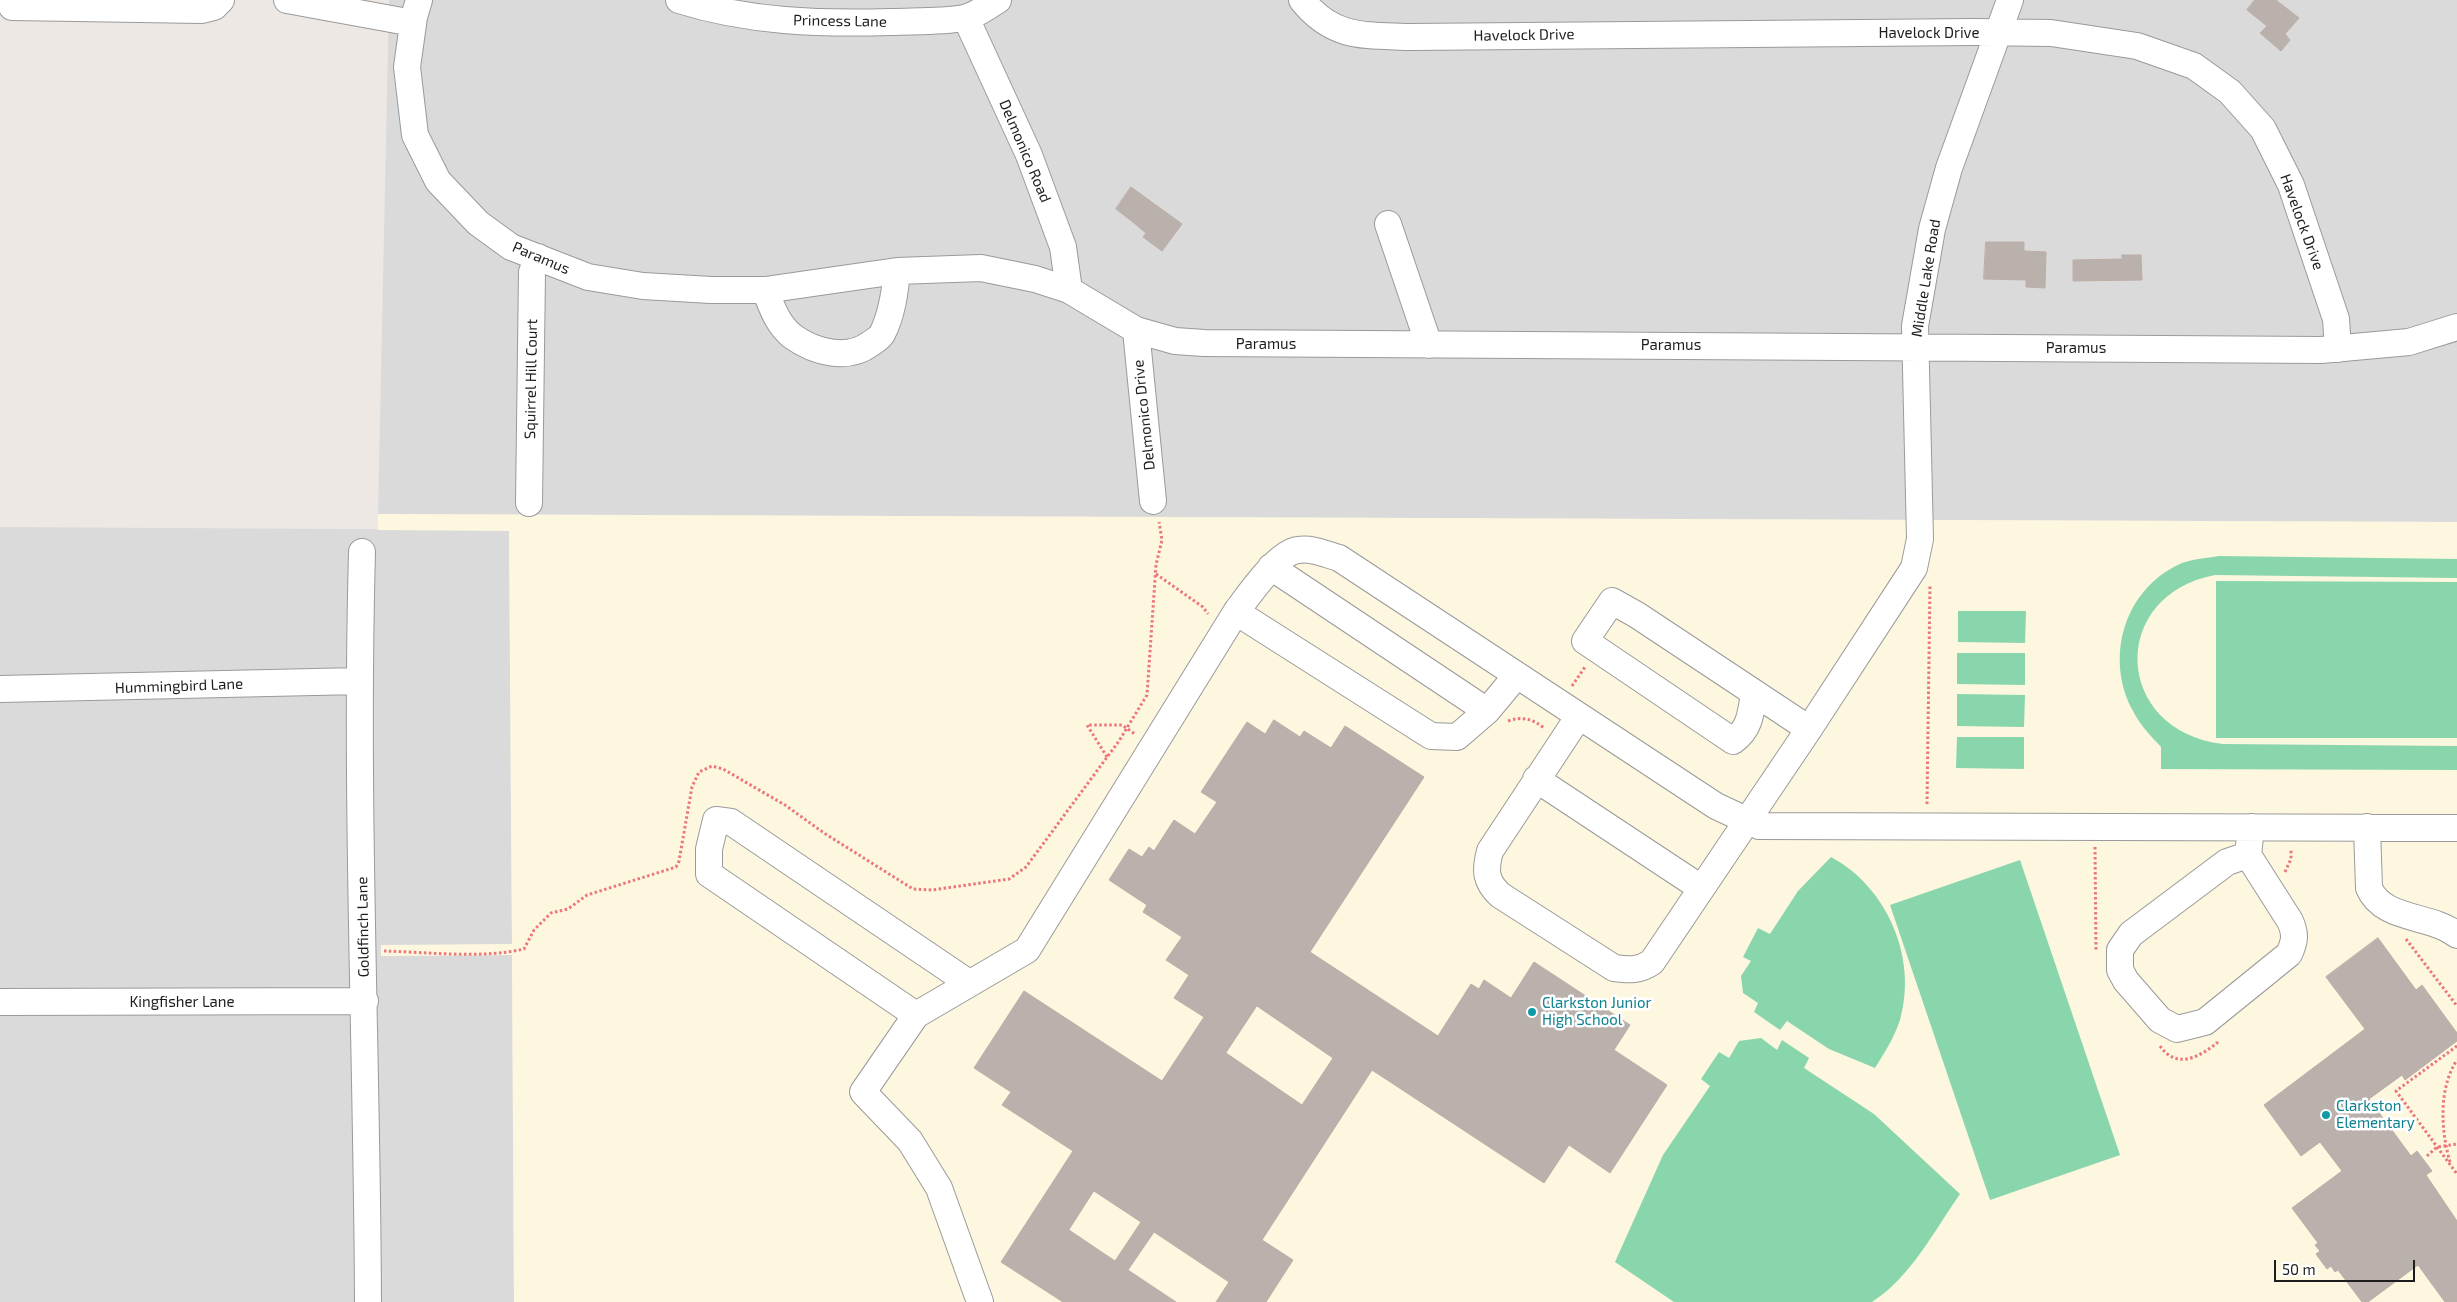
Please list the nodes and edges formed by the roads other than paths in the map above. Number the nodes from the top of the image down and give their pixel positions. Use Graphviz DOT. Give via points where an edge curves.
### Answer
graph roads {
  1 [pos="13,0"];
  2 [pos="221,0"];
  3 [pos="288,0"];
  4 [pos="679,0"];
  5 [pos="998,0"];
  6 [pos="1302,0"];
  7 [pos="2010,0"];
  8 [pos="416,12"];
  9 [pos="966,18"];
  10 [pos="2000,32"];
  11 [pos="1388,224"];
  12 [pos="538,257"];
  13 [pos="897,271"];
  14 [pos="766,290"];
  15 [pos="1069,290"];
  16 [pos="2457,327"];
  17 [pos="1136,330"];
  18 [pos="1429,345"];
  19 [pos="1915,346"];
  20 [pos="2338,349"];
  21 [pos="1153,501"];
  22 [pos="529,503"];
  23 [pos="362,552"];
  24 [pos="1271,567"];
  25 [pos="1236,612"];
  26 [pos="1517,675"];
  27 [pos="358,681"];
  28 [pos="0,689"];
  29 [pos="1754,693"];
  30 [pos="1487,711"];
  31 [pos="1578,716"];
  32 [pos="1809,729"];
  33 [pos="1536,780"];
  34 [pos="1746,822"];
  35 [pos="2250,827"];
  36 [pos="2367,827"];
  37 [pos="2457,828"];
  38 [pos="2248,855"];
  39 [pos="1702,888"];
  40 [pos="2457,935"];
  41 [pos="969,983"];
  42 [pos="365,1001"];
  43 [pos="0,1002"];
  44 [pos="916,1015"];
  45 [pos="368,1302"];
  46 [pos="980,1302"];
  1 -- 2 [label="street" via="12,7 202,10 214,7"];
  3 -- 8 [label="street"];
  4 -- 9 [label="street, Princess Lane" via="710,10 802,22"];
  5 -- 9 [label="street, Princess Lane"];
  6 -- 10 [label="street, Havelock Drive" via="1332,27 1365,35"];
  7 -- 10 [label="street, Middle Lake Road"];
  8 -- 12 [label="street, Paramus" via="407,67 414,135 438,181 478,223 511,247"];
  9 -- 15 [label="street, Delmonico Road" via="1030,155 1063,248"];
  10 -- 19 [label="street, Middle Lake Road" via="1949,168 1932,229 1915,326"];
  10 -- 20 [label="street, Havelock Drive" via="2051,33 2138,46 2194,66 2230,92 2263,129 2291,185 2336,319"];
  11 -- 18 [label="street"];
  12 -- 14 [label="street, Paramus" via="588,277 643,286"];
  12 -- 22 [label="street, Squirrel Hill Court" via="532,272"];
  13 -- 14 [label="street, Paramus"];
  13 -- 14 [label="street" via="894,298 881,335 862,350 838,354 813,348 792,335 777,319"];
  13 -- 15 [label="street, Paramus" via="981,268"];
  15 -- 17 [label="street, Paramus"];
  16 -- 20 [label="street, Paramus" via="2409,342"];
  17 -- 18 [label="street, Paramus" via="1175,341 1204,343"];
  17 -- 21 [label="street, Delmonico Drive"];
  18 -- 19 [label="street, Paramus"];
  19 -- 20 [label="street, Paramus"];
  19 -- 32 [label="street, Middle Lake Road" via="1922,575"];
  23 -- 27 [label="street, Goldfinch Lane"];
  24 -- 25 [label="street"];
  24 -- 26 [label="street" via="1296,550 1315,550 1339,558"];
  24 -- 30 [label="street"];
  25 -- 30 [label="street" via="1430,736 1457,737"];
  25 -- 41 [label="street" via="1027,950"];
  26 -- 30 [label="street"];
  26 -- 31 [label="street"];
  27 -- 28 [label="street, Hummingbird Lane"];
  27 -- 42 [label="street, Goldfinch Lane"];
  29 -- 29 [label="street" via="1612,601 1585,641 1733,741 1750,722"];
  29 -- 32 [label="street"];
  31 -- 33 [label="street"];
  31 -- 34 [label="street"];
  32 -- 34 [label="street"];
  33 -- 39 [label="street"];
  33 -- 39 [label="street" via="1490,851 1486,868 1489,885 1500,895 1614,968 1630,970 1652,962"];
  34 -- 35 [label="street" via="1759,826"];
  34 -- 39 [label="street"];
  35 -- 36 [label="street"];
  35 -- 38 [label="street"];
  36 -- 37 [label="street"];
  36 -- 40 [label="street" via="2369,888 2380,905"];
  38 -- 38 [label="street" via="2227,862 2131,934 2120,950 2120,970 2126,981 2160,1020 2177,1029 2205,1022 2289,954 2295,941 2290,921"];
  41 -- 44 [label="street"];
  41 -- 44 [label="street" via="730,822 716,820 709,849 709,874"];
  42 -- 43 [label="street, Kingfisher Lane"];
  42 -- 45 [label="street, Goldfinch Lane"];
  44 -- 46 [label="street" via="863,1092 910,1141 939,1188"];
}
